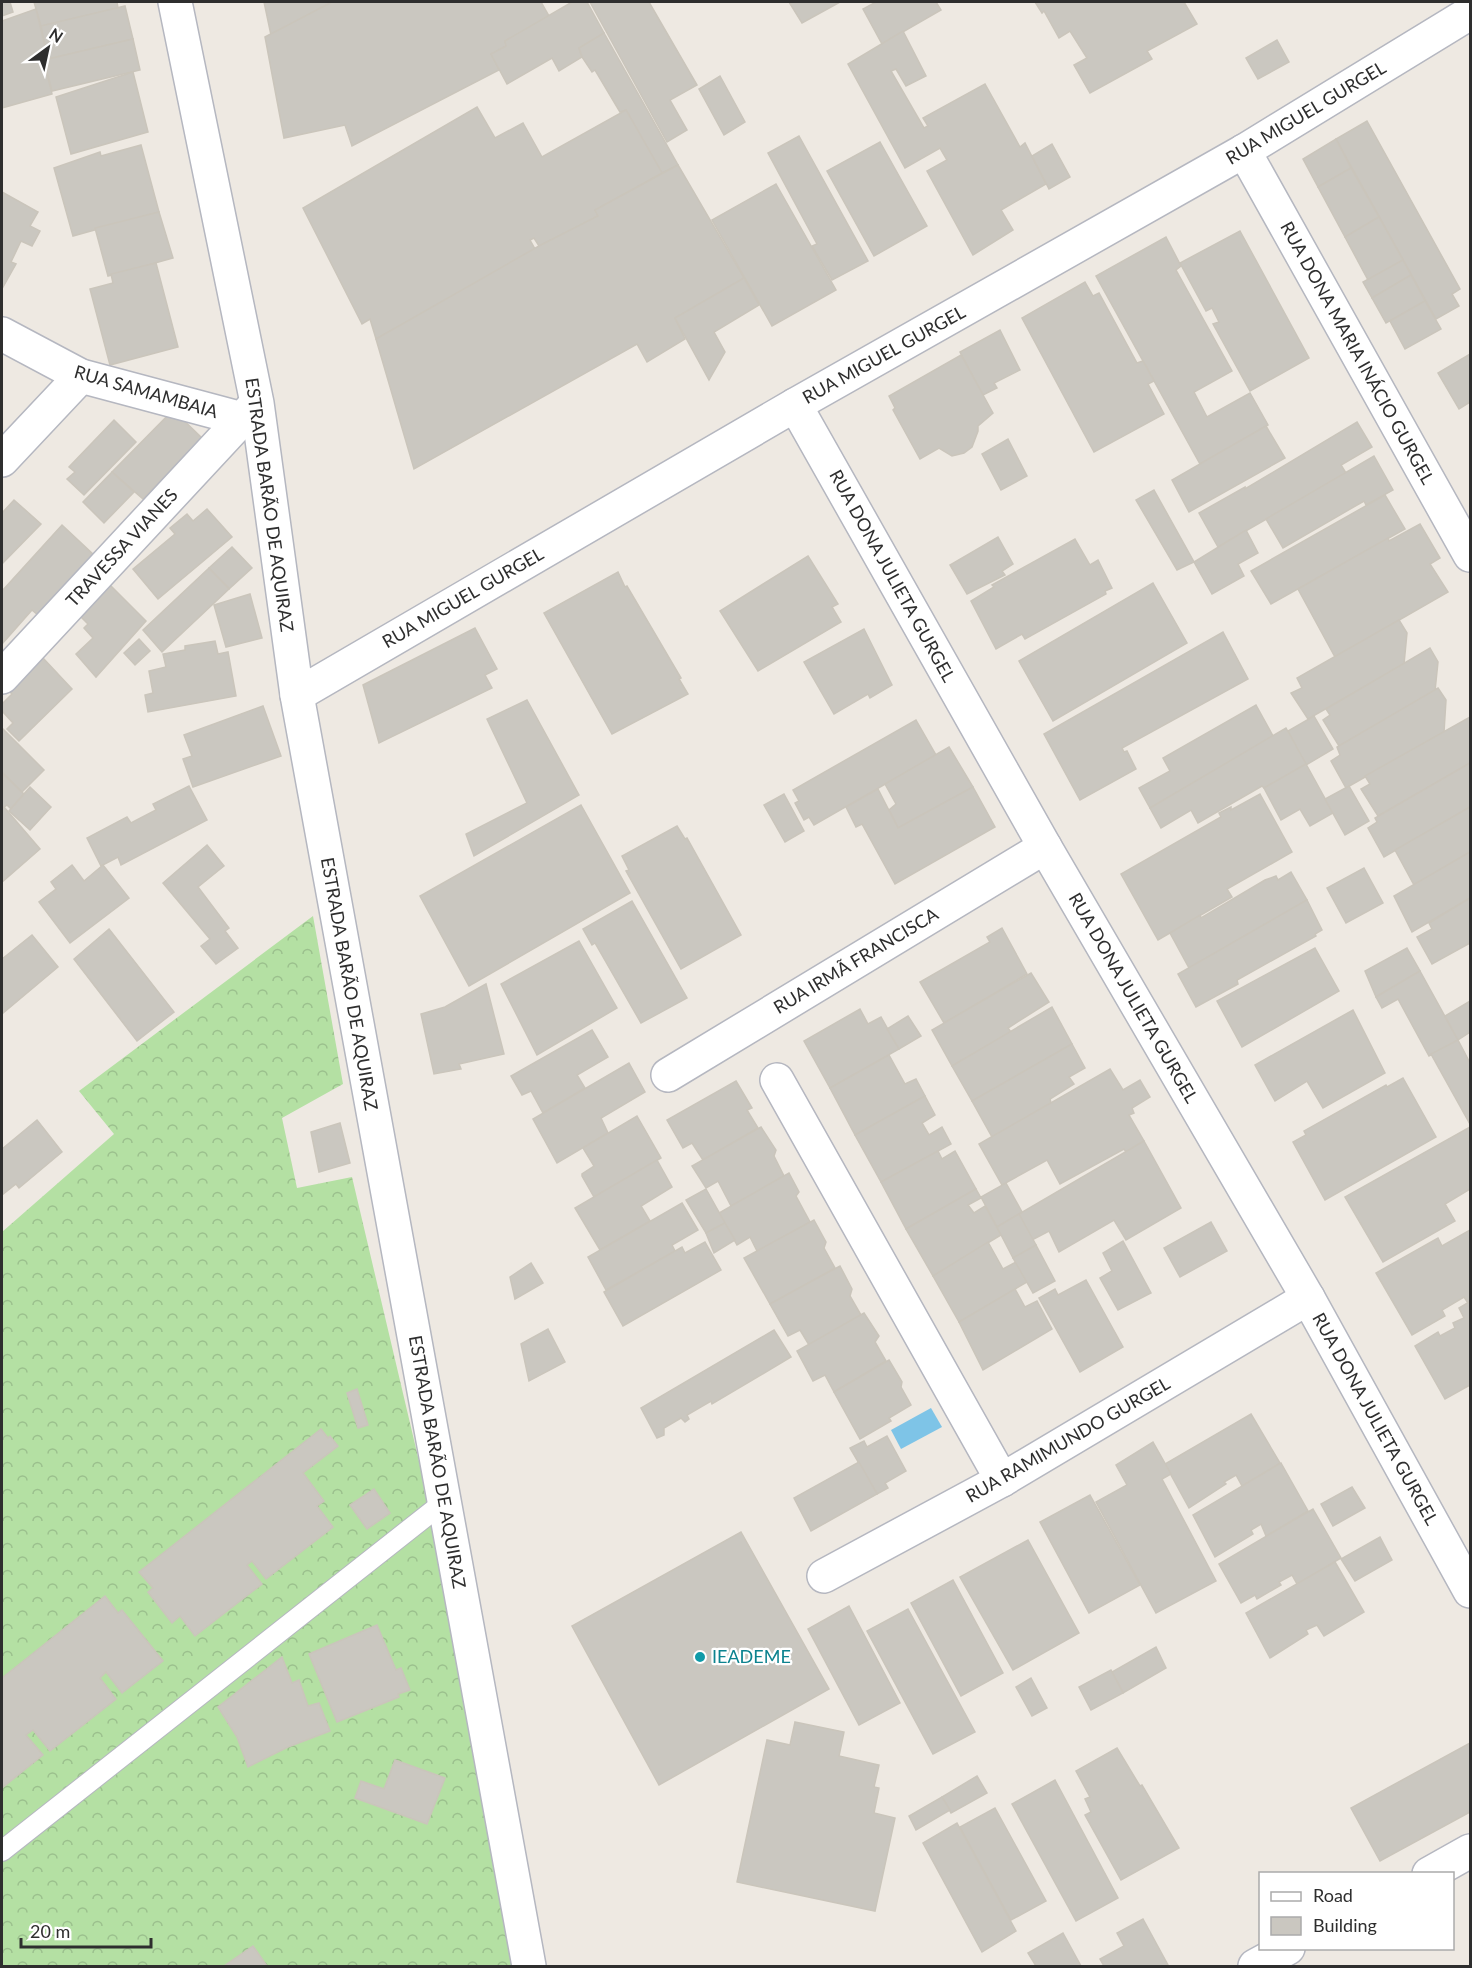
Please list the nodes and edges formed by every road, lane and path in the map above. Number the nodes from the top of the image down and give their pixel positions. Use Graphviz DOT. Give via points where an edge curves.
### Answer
graph roads {
  1 [pos="175,2"];
  2 [pos="1470,13"];
  3 [pos="1244,151"];
  4 [pos="2,334"];
  5 [pos="81,376"];
  6 [pos="795,405"];
  7 [pos="249,411"];
  8 [pos="2,460"];
  9 [pos="1470,555"];
  10 [pos="2,677"];
  11 [pos="297,695"];
  12 [pos="1045,847"];
  13 [pos="668,1075"];
  14 [pos="777,1080"];
  15 [pos="1308,1298"];
  16 [pos="1002,1479"];
  17 [pos="444,1502"];
  18 [pos="824,1575"];
  19 [pos="1470,1591"];
  20 [pos="2,1851"];
  21 [pos="1470,1851"];
  22 [pos="1433,1872"];
  23 [pos="1284,1950"];
  24 [pos="529,1966"];
  25 [pos="1255,1966"];
  1 -- 7 [label="street, ESTRADA BARÃO DE AQUIRAZ"];
  2 -- 3 [label="street, RUA MIGUEL GURGEL"];
  3 -- 6 [label="street, RUA MIGUEL GURGEL"];
  3 -- 9 [label="street, RUA DONA MARIA INÁCIO GURGEL"];
  4 -- 5 [label="street, RUA SAMAMBAIA"];
  5 -- 7 [label="street, RUA SAMAMBAIA"];
  5 -- 8 [label="street"];
  6 -- 11 [label="street, RUA MIGUEL GURGEL"];
  6 -- 12 [label="street, RUA DONA JULIETA GURGEL"];
  7 -- 10 [label="street, TRAVESSA VIANES"];
  7 -- 11 [label="street, ESTRADA BARÃO DE AQUIRAZ"];
  11 -- 17 [label="street, ESTRADA BARÃO DE AQUIRAZ"];
  12 -- 13 [label="street, RUA IRMÃ FRANCISCA"];
  12 -- 15 [label="street, RUA DONA JULIETA GURGEL"];
  14 -- 16 [label="street"];
  15 -- 16 [label="street, RUA RAMIMUNDO GURGEL"];
  15 -- 19 [label="street, RUA DONA JULIETA GURGEL"];
  16 -- 18 [label="street, RUA RAMIMUNDO GURGEL"];
  17 -- 20 [label="lane"];
  17 -- 24 [label="street, ESTRADA BARÃO DE AQUIRAZ"];
  21 -- 22 [label="street"];
  23 -- 25 [label="street"];
}
